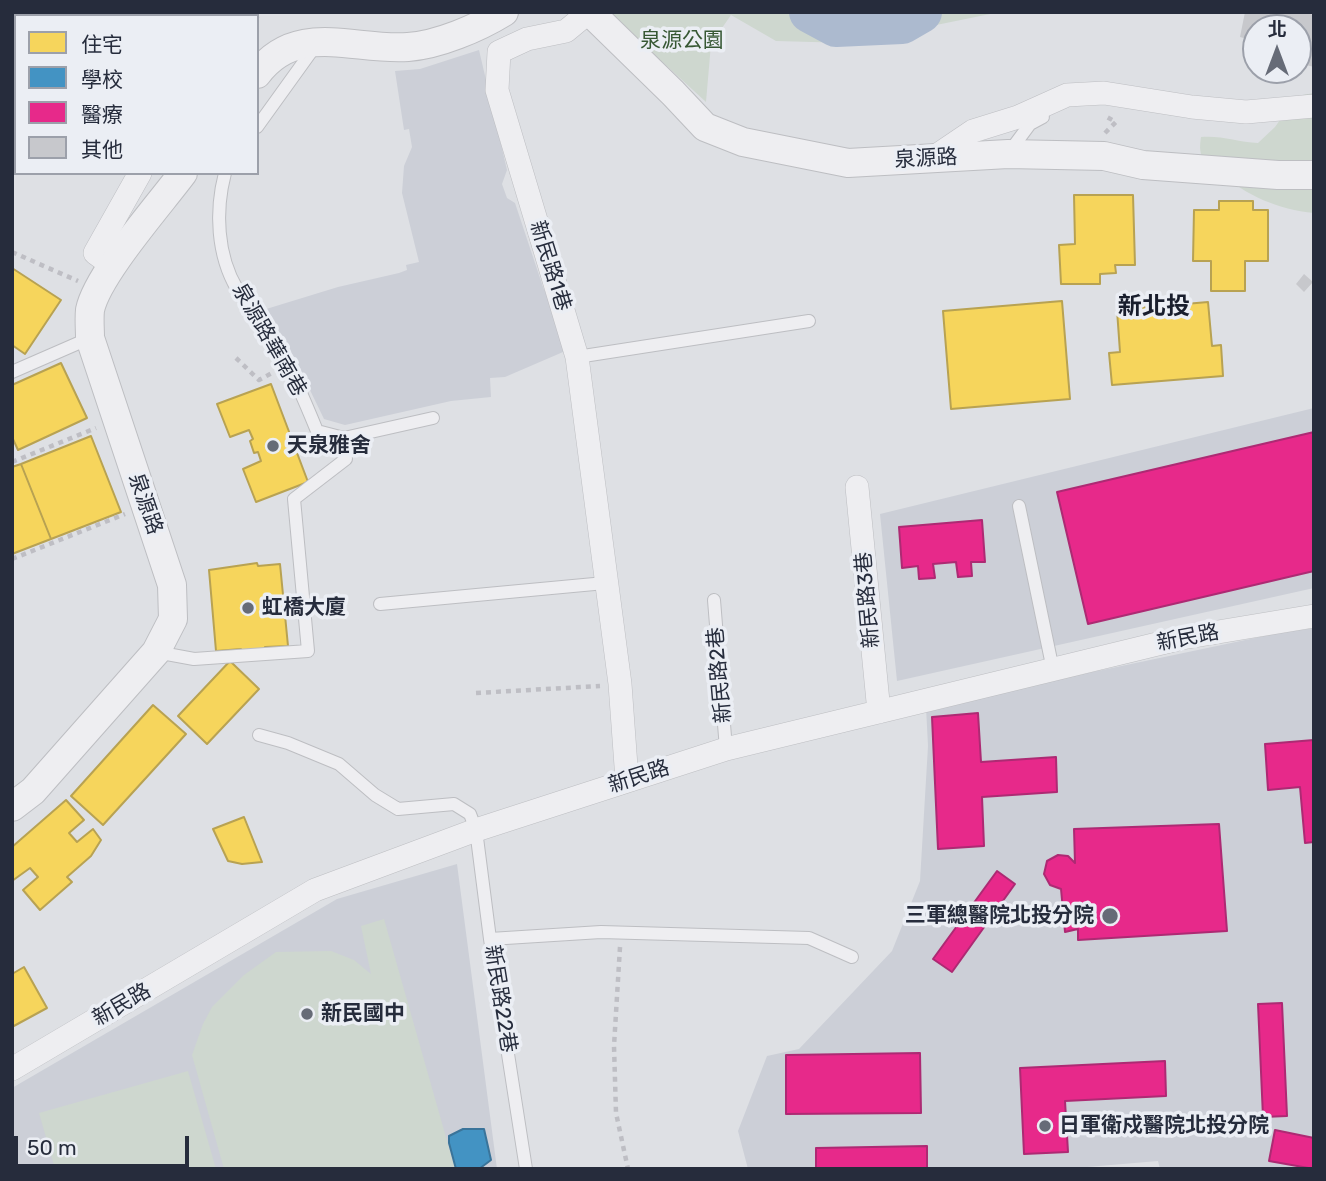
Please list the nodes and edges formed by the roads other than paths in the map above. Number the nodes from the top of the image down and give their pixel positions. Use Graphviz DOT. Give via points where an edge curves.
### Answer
graph roads {
  1 [pos="504,12"];
  2 [pos="590,12"];
  3 [pos="318,42"];
  4 [pos="259,71"];
  5 [pos="1091,93"];
  6 [pos="1314,106"];
  7 [pos="259,124"];
  8 [pos="1008,155"];
  9 [pos="930,160"];
  10 [pos="139,175"];
  11 [pos="181,175"];
  12 [pos="225,175"];
  13 [pos="1314,175"];
  14 [pos="113,266"];
  15 [pos="809,320"];
  16 [pos="90,338"];
  17 [pos="578,357"];
  18 [pos="12,372"];
  19 [pos="433,418"];
  20 [pos="344,438"];
  21 [pos="857,487"];
  22 [pos="1020,506"];
  23 [pos="605,583"];
  24 [pos="714,600"];
  25 [pos="380,604"];
  26 [pos="1314,616"];
  27 [pos="156,652"];
  28 [pos="1053,670"];
  29 [pos="879,712"];
  30 [pos="259,735"];
  31 [pos="726,749"];
  32 [pos="627,780"];
  33 [pos="12,807"];
  34 [pos="475,830"];
  35 [pos="490,939"];
  36 [pos="852,957"];
  37 [pos="12,1069"];
  38 [pos="526,1169"];
  1 -- 3 [label="street" via="434,44 388,48"];
  2 -- 9 [label="street, 泉源路" via="705,127 743,142 848,163"];
  2 -- 17 [label="street, 新民路1巷" via="566,31 527,39 499,52 497,90"];
  3 -- 4 [label="street" via="286,49"];
  3 -- 7 [label="lane"];
  5 -- 6 [label="street" via="1246,112"];
  5 -- 8 [label="lane" via="1030,124"];
  5 -- 9 [label="street" via="1067,95 973,131"];
  8 -- 9 [label="street, 泉源路"];
  8 -- 13 [label="street, 泉源路" via="1104,156 1143,165"];
  10 -- 14 [label="street" via="95,253"];
  11 -- 14 [label="street, 泉源路"];
  12 -- 20 [label="lane, 泉源路華南巷" via="218,226 237,289 281,352 317,430"];
  14 -- 16 [label="street, 泉源路" via="90,310"];
  15 -- 17 [label="lane"];
  16 -- 18 [label="lane"];
  16 -- 27 [label="street, 泉源路" via="172,585 173,620"];
  17 -- 23 [label="street, 新民路1巷"];
  19 -- 20 [label="lane"];
  20 -- 27 [label="lane" via="346,458 294,499 308,651 194,659"];
  21 -- 29 [label="street, 新民路3巷"];
  22 -- 28 [label="lane"];
  23 -- 25 [label="lane"];
  23 -- 32 [label="street, 新民路1巷" via="620,684"];
  24 -- 31 [label="lane, 新民路2巷"];
  26 -- 28 [label="street, 新民路" via="1182,638"];
  27 -- 33 [label="street, 泉源路" via="33,791"];
  28 -- 29 [label="street, 新民路"];
  29 -- 31 [label="street, 新民路"];
  30 -- 34 [label="lane" via="338,764 398,809 454,804 470,814"];
  31 -- 32 [label="street, 新民路"];
  32 -- 34 [label="street, 新民路"];
  34 -- 35 [label="lane, 新民路22巷"];
  34 -- 37 [label="street, 新民路" via="315,890"];
  35 -- 36 [label="lane" via="621,933 809,937"];
  35 -- 38 [label="lane, 新民路22巷"];
}
